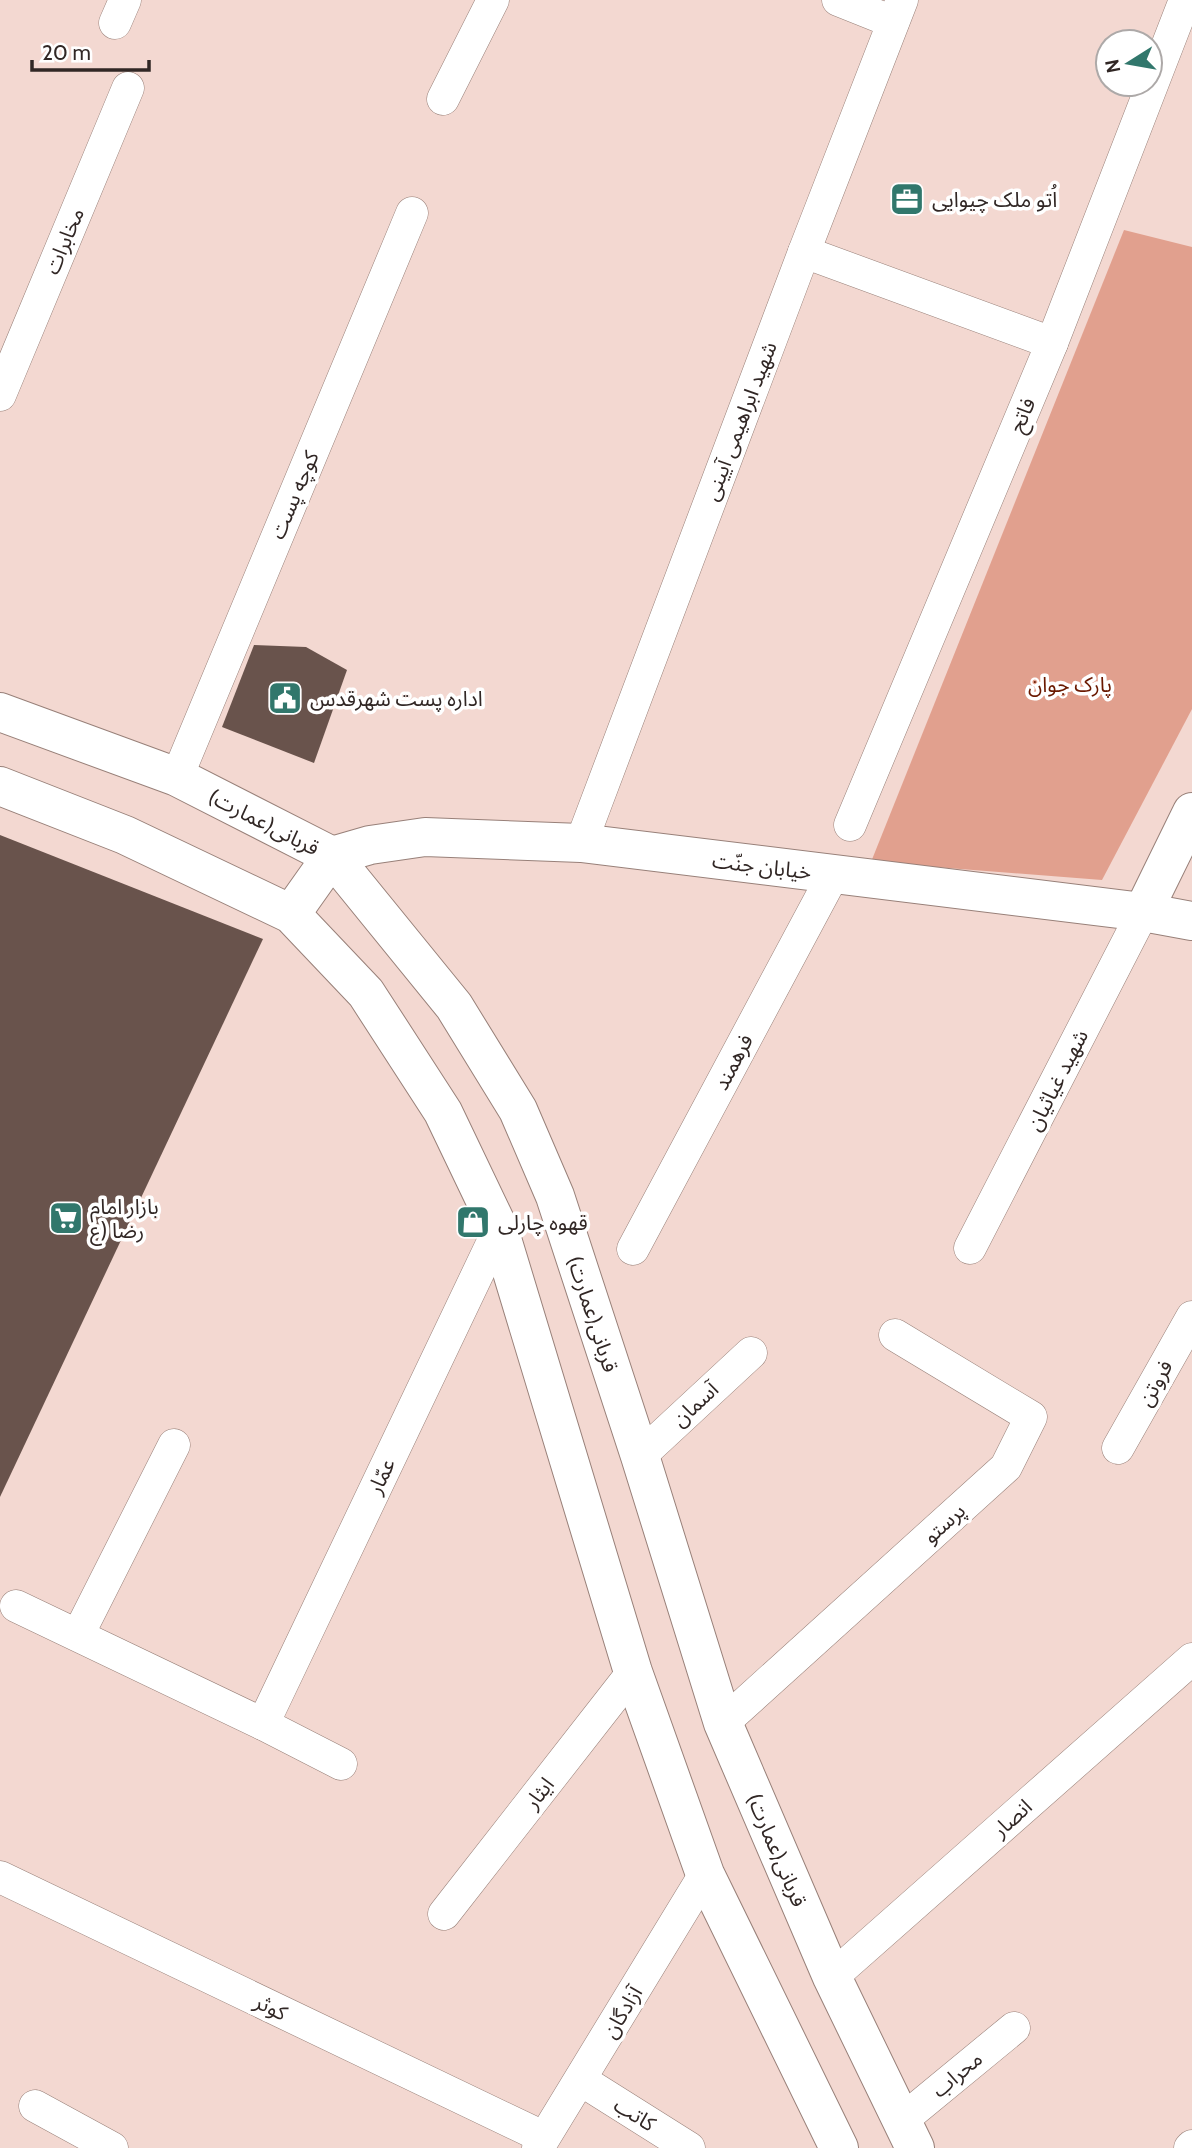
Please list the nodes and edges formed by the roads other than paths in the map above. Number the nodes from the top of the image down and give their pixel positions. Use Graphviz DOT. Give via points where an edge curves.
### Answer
graph roads {
  1 [pos="493,0"];
  2 [pos="838,0"];
  3 [pos="1185,0"];
  4 [pos="897,11"];
  5 [pos="128,88"];
  6 [pos="443,99"];
  7 [pos="412,213"];
  8 [pos="804,252"];
  9 [pos="1052,343"];
  10 [pos="0,395"];
  11 [pos="0,712"];
  12 [pos="177,777"];
  13 [pos="0,786"];
  14 [pos="1192,812"];
  15 [pos="850,825"];
  16 [pos="581,844"];
  17 [pos="332,856"];
  18 [pos="833,874"];
  19 [pos="1143,912"];
  20 [pos="291,914"];
  21 [pos="1192,921"];
  22 [pos="499,1229"];
  23 [pos="970,1248"];
  24 [pos="633,1249"];
  25 [pos="1192,1317"];
  26 [pos="895,1335"];
  27 [pos="751,1353"];
  28 [pos="174,1445"];
  29 [pos="1118,1448"];
  30 [pos="640,1455"];
  31 [pos="16,1606"];
  32 [pos="78,1635"];
  33 [pos="1192,1659"];
  34 [pos="633,1672"];
  35 [pos="723,1723"];
  36 [pos="263,1724"];
  37 [pos="341,1764"];
  38 [pos="705,1874"];
  39 [pos="0,1877"];
  40 [pos="444,1914"];
  41 [pos="832,1977"];
  42 [pos="1014,2028"];
  43 [pos="581,2080"];
  44 [pos="35,2106"];
  45 [pos="908,2134"];
  46 [pos="540,2142"];
  47 [pos="112,2148"];
  48 [pos="689,2148"];
  49 [pos="839,2148"];
  1 -- 6 [label="street"];
  2 -- 4 [label="street"];
  3 -- 9 [label="street, فاتح"];
  4 -- 8 [label="street, شهید ابراهیمی آیینی"];
  5 -- 10 [label="street, مخابرات"];
  7 -- 12 [label="street, کوچه پست"];
  8 -- 9 [label="street"];
  8 -- 16 [label="street, شهید ابراهیمی آیینی"];
  9 -- 15 [label="street, فاتح"];
  11 -- 12 [label="main road, (عمارت)قربانی"];
  12 -- 17 [label="main road, (عمارت)قربانی"];
  13 -- 20 [label="main road" via="124,835"];
  14 -- 19 [label="main road"];
  16 -- 17 [label="main road, خیابان جنّت" via="425,837"];
  16 -- 18 [label="main road, خیابان جنّت"];
  17 -- 20 [label="main road"];
  17 -- 30 [label="main road, (عمارت)قربانی" via="454,1006 518,1110 555,1196"];
  18 -- 19 [label="main road, خیابان جنّت"];
  18 -- 24 [label="street, فرهمند"];
  19 -- 21 [label="main road, خیابان جنّت"];
  19 -- 23 [label="street, شهید غیاثیان"];
  20 -- 22 [label="main road" via="366,993 443,1112"];
  22 -- 34 [label="main road"];
  22 -- 36 [label="street, عمّار"];
  25 -- 29 [label="street, فروتن"];
  26 -- 35 [label="street, پرستو" via="1031,1417 1006,1467"];
  27 -- 30 [label="street, آسمان"];
  28 -- 32 [label="street"];
  30 -- 35 [label="main road, (عمارت)قربانی"];
  31 -- 32 [label="street"];
  32 -- 36 [label="street"];
  33 -- 41 [label="street, انصار"];
  34 -- 38 [label="main road"];
  34 -- 40 [label="street, ایثار"];
  35 -- 41 [label="main road, (عمارت)قربانی"];
  36 -- 37 [label="street"];
  38 -- 43 [label="street, آزادگان"];
  38 -- 49 [label="main road"];
  39 -- 46 [label="street, کوثر"];
  41 -- 45 [label="main road, (عمارت)قربانی"];
  42 -- 45 [label="street, محراب"];
  43 -- 46 [label="street, آزادگان"];
  43 -- 48 [label="street, کاتب"];
  44 -- 47 [label="street"];
}
